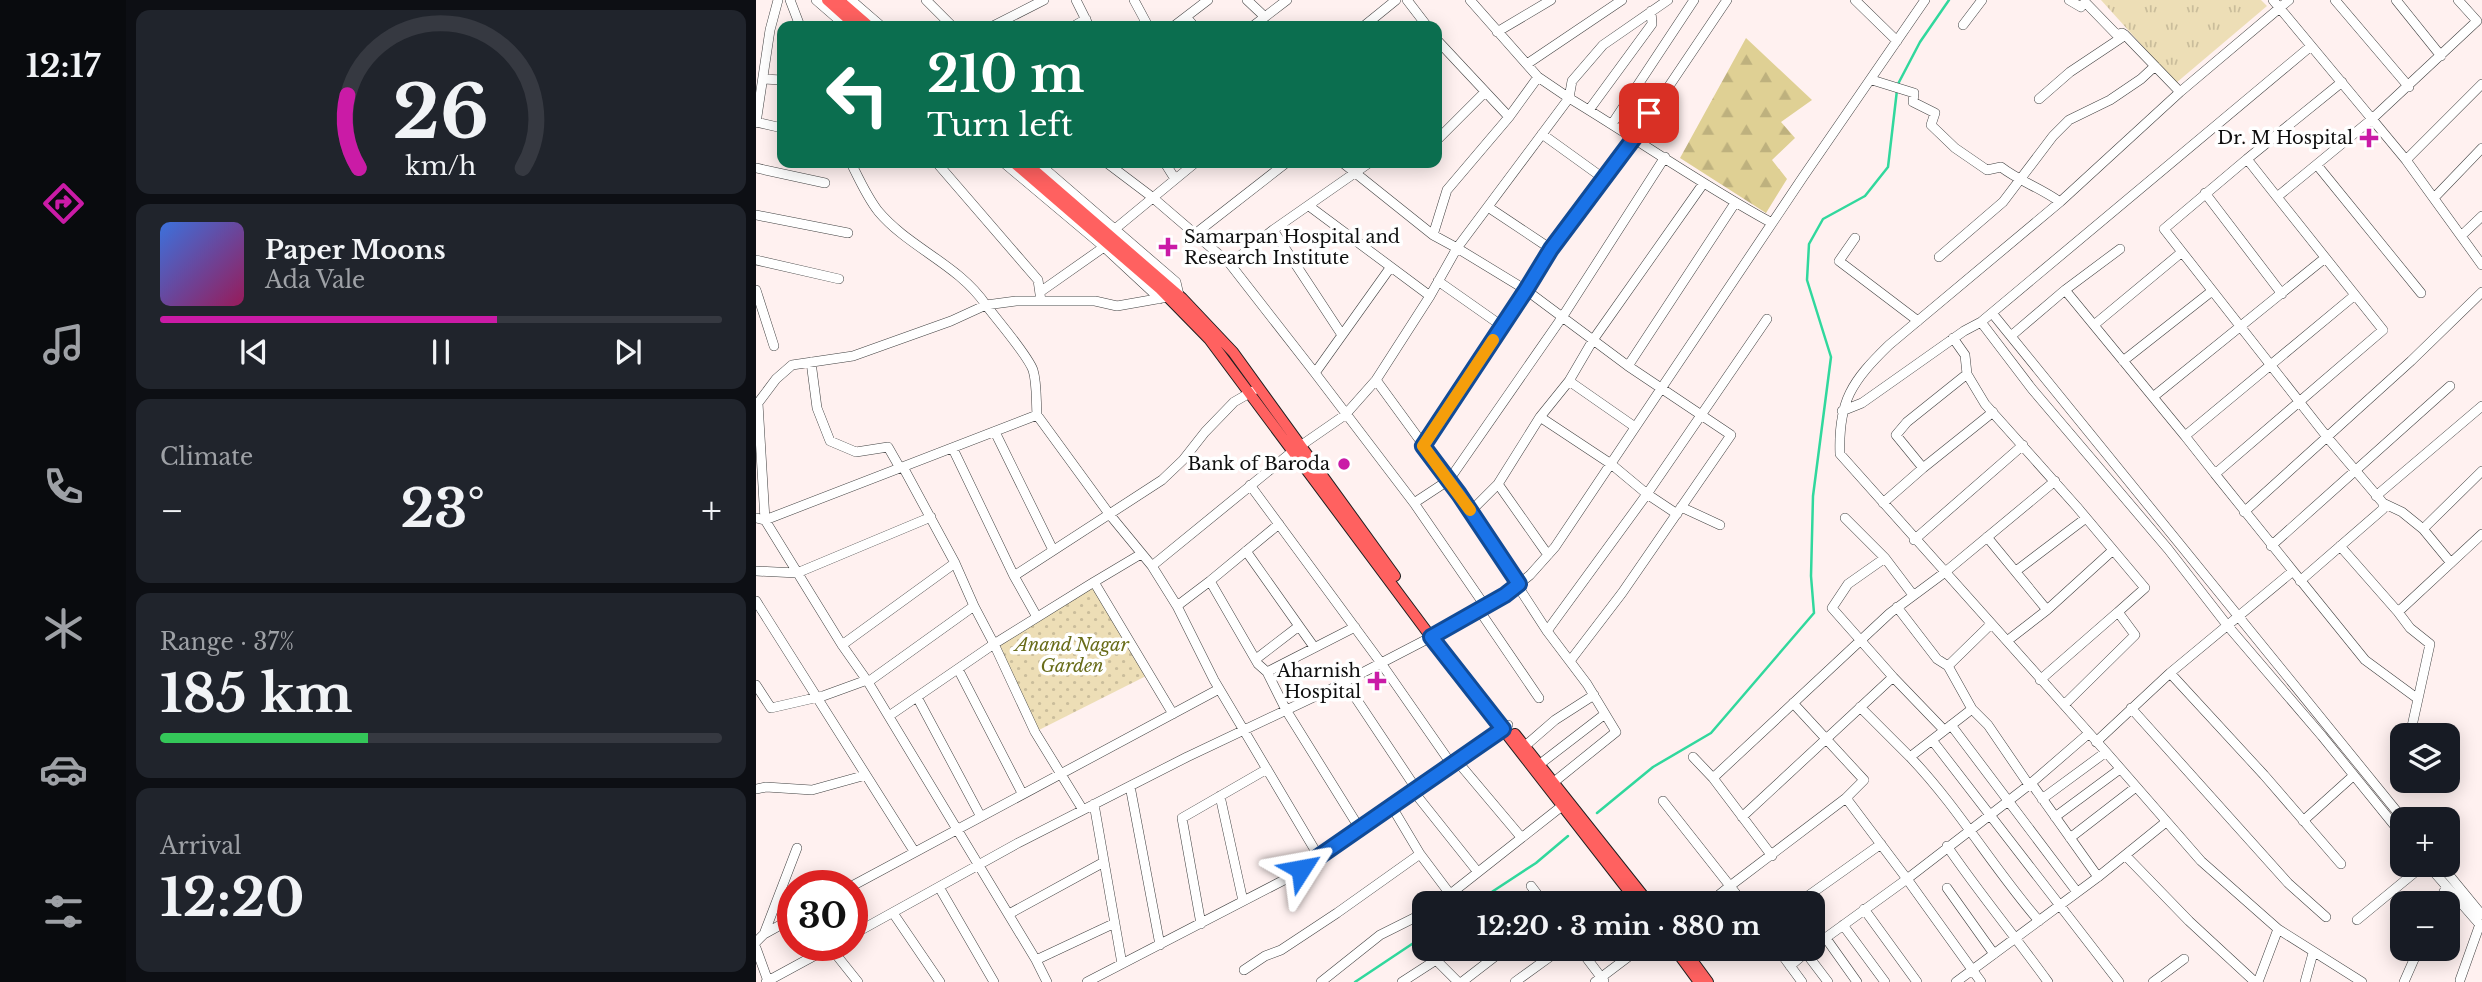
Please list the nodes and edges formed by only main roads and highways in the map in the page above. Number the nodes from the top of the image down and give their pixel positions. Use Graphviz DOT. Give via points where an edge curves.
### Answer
graph roads {
  1 [pos="827,0"];
  2 [pos="839,0"];
  3 [pos="850,21"];
  4 [pos="863,21"];
  5 [pos="1020,168"];
  6 [pos="1031,168"];
  7 [pos="1166,293"];
  8 [pos="1506,727"];
  9 [pos="1585,826"];
  10 [pos="1630,891"];
  11 [pos="1639,891"];
  12 [pos="1684,961"];
  13 [pos="1693,961"];
  14 [pos="1699,982"];
  15 [pos="1708,982"];
  1 -- 3 [label="main road"];
  2 -- 4 [label="main road"];
  5 -- 7 [label="main road"];
  6 -- 7 [label="main road"];
  7 -- 8 [label="main road" via="1233,352 1254,390"];
  8 -- 9 [label="main road"];
  8 -- 9 [label="main road" via="1562,806"];
  9 -- 10 [label="main road"];
  9 -- 11 [label="main road"];
  12 -- 14 [label="main road"];
  13 -- 15 [label="main road"];
}
